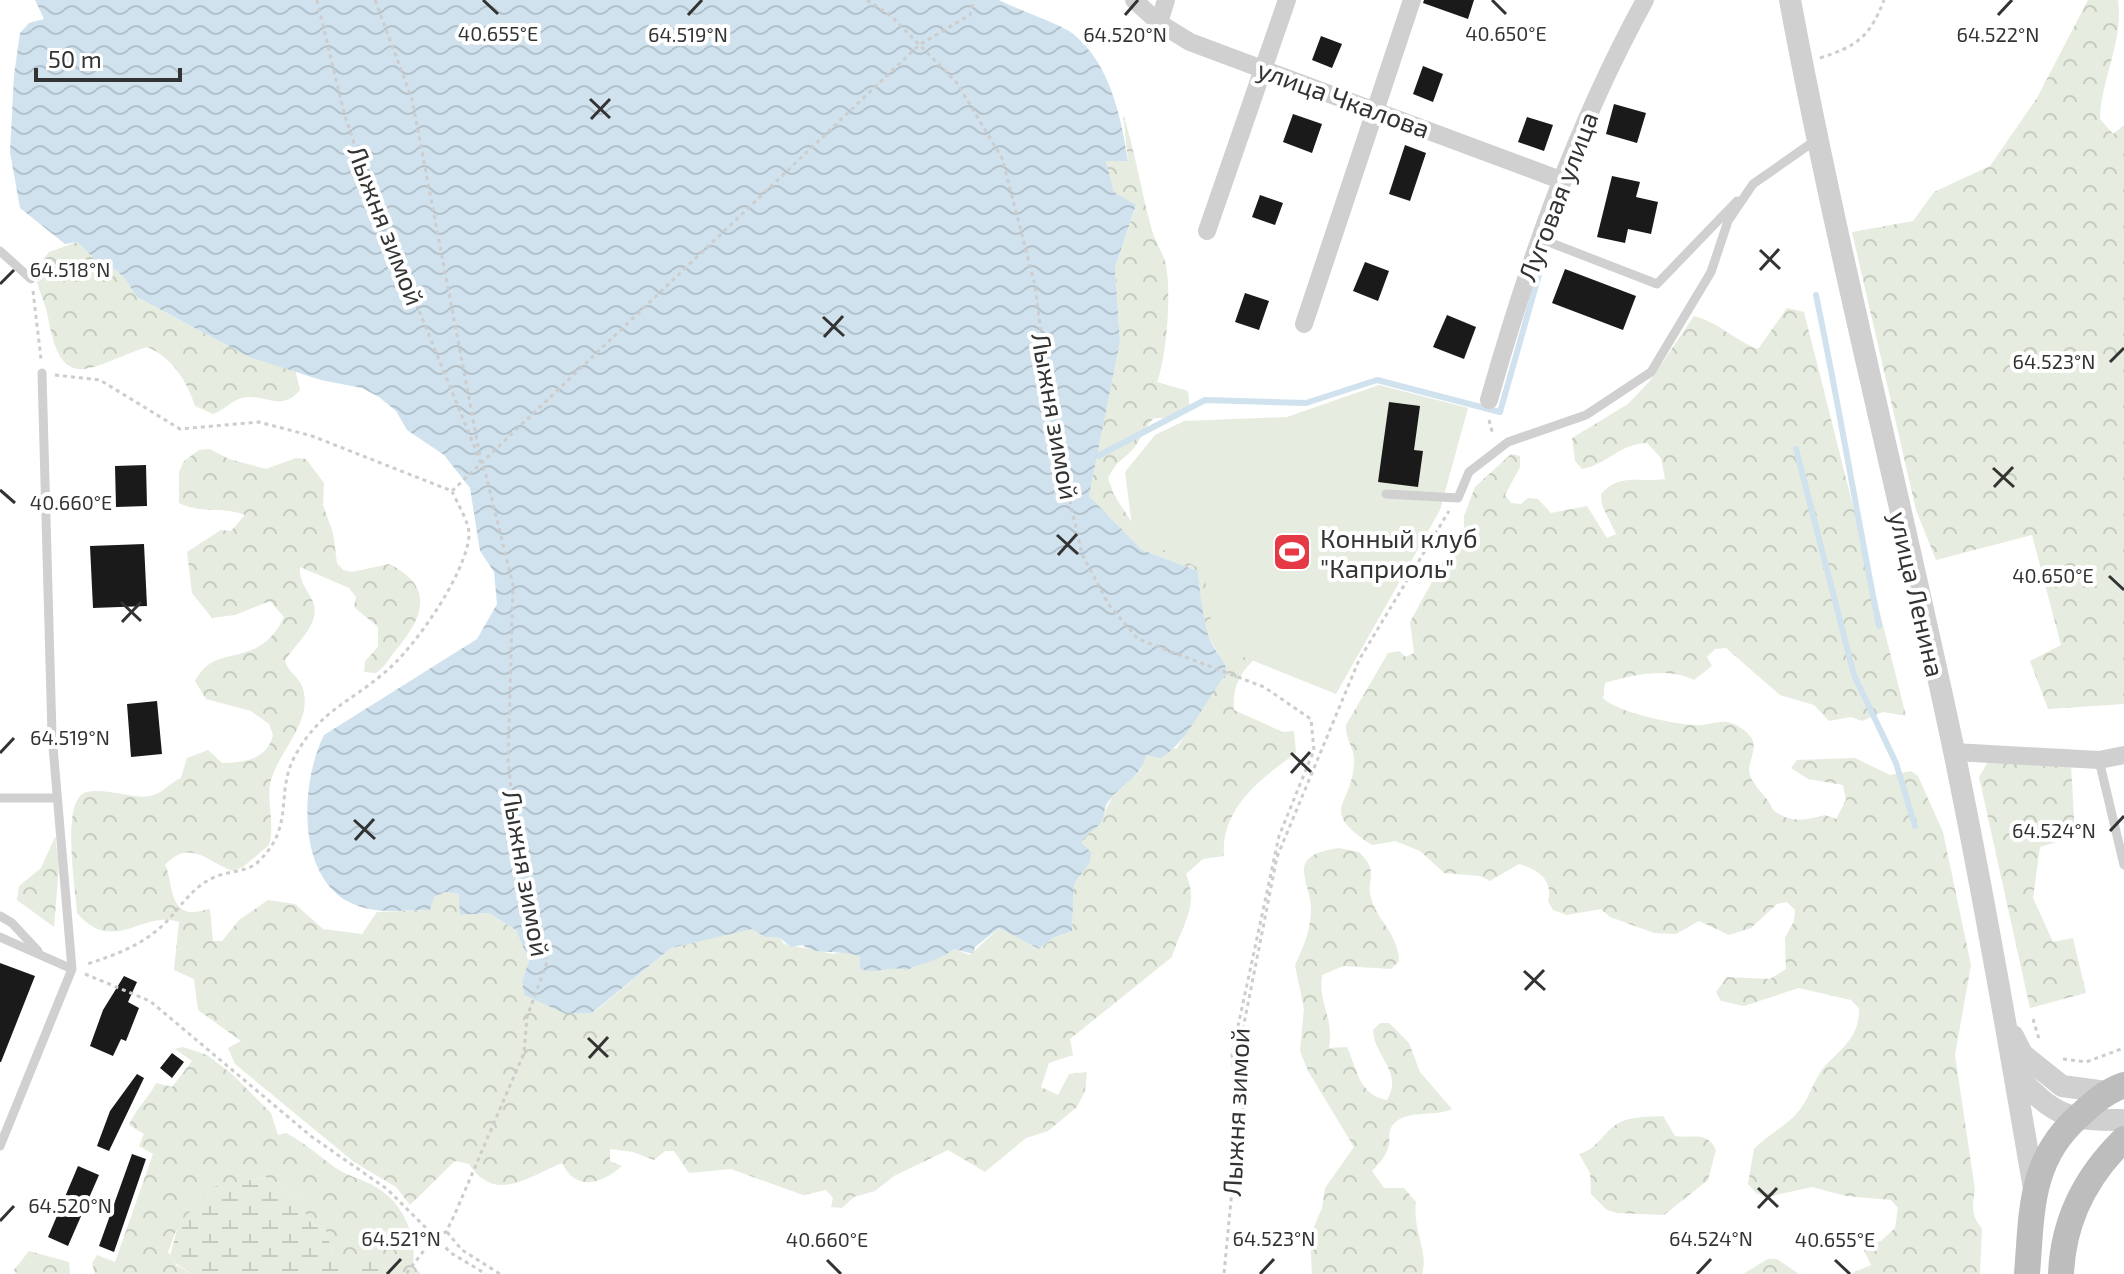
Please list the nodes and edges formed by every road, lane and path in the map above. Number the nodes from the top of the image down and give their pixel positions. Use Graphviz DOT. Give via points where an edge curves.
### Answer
graph roads {
  1 [pos="317,0"];
  2 [pos="375,0"];
  3 [pos="867,0"];
  4 [pos="974,0"];
  5 [pos="1134,0"];
  6 [pos="1166,0"];
  7 [pos="1287,0"];
  8 [pos="1412,0"];
  9 [pos="1645,0"];
  10 [pos="1790,0"];
  11 [pos="1884,0"];
  12 [pos="1159,23"];
  13 [pos="919,45"];
  14 [pos="1802,64"];
  15 [pos="1265,71"];
  16 [pos="1375,108"];
  17 [pos="1816,140"];
  18 [pos="1563,181"];
  19 [pos="1753,184"];
  20 [pos="1207,231"];
  21 [pos="1541,239"];
  22 [pos="0,251"];
  23 [pos="31,279"];
  24 [pos="1304,324"];
  25 [pos="42,373"];
  26 [pos="1489,400"];
  27 [pos="481,463"];
  28 [pos="452,491"];
  29 [pos="1386,494"];
  30 [pos="1458,498"];
  31 [pos="1954,752"];
  32 [pos="2124,755"];
  33 [pos="2099,760"];
  34 [pos="0,798"];
  35 [pos="56,798"];
  36 [pos="2124,865"];
  37 [pos="0,916"];
  38 [pos="0,937"];
  39 [pos="41,954"];
  40 [pos="72,969"];
  41 [pos="2033,1019"];
  42 [pos="2007,1024"];
  43 [pos="2041,1043"];
  44 [pos="2124,1048"];
  45 [pos="2052,1052"];
  46 [pos="2015,1075"];
  47 [pos="2115,1089"];
  48 [pos="2073,1120"];
  49 [pos="2124,1120"];
  50 [pos="1244,1125"];
  51 [pos="2124,1139"];
  52 [pos="0,1146"];
  53 [pos="2034,1189"];
  54 [pos="446,1232"];
  55 [pos="435,1236"];
  56 [pos="406,1274"];
  57 [pos="486,1274"];
  58 [pos="500,1274"];
  59 [pos="1224,1274"];
  60 [pos="2027,1274"];
  61 [pos="2061,1274"];
  1 -- 27 [label="path, Лыжня зимой" via="344,113 371,193"];
  2 -- 27 [label="path" via="412,99"];
  3 -- 13 [label="path, Лыжня зимой"];
  4 -- 13 [label="path" via="970,15"];
  5 -- 12 [label="street, улица Чкалова"];
  6 -- 12 [label="street"];
  7 -- 15 [label="street"];
  8 -- 16 [label="street"];
  9 -- 18 [label="street, Луговая улица" via="1602,79"];
  10 -- 14 [label="street, улица Ленина"];
  11 -- 14 [label="path" via="1856,46"];
  12 -- 15 [label="street, улица Чкалова" via="1190,42"];
  13 -- 27 [label="path"];
  13 -- 59 [label="path, Лыжня зимой" via="957,83 1002,158 1035,285 1052,422 1082,554 1109,605 1138,639 1264,687 1311,719 1314,750 1279,836 1232,1054 1238,1126"];
  14 -- 17 [label="street, улица Ленина"];
  15 -- 16 [label="street, улица Чкалова"];
  15 -- 20 [label="street"];
  16 -- 18 [label="street, улица Чкалова"];
  16 -- 24 [label="street"];
  17 -- 19 [label="lane"];
  17 -- 31 [label="street, улица Ленина"];
  18 -- 21 [label="street, Луговая улица"];
  19 -- 21 [label="lane" via="1657,284"];
  19 -- 30 [label="lane" via="1728,221 1711,272 1651,372 1586,415 1508,442 1469,472"];
  21 -- 26 [label="street, Луговая улица"];
  22 -- 23 [label="lane"];
  23 -- 25 [label="path"];
  25 -- 28 [label="path" via="100,380 180,429 259,422 312,436"];
  25 -- 35 [label="lane"];
  27 -- 28 [label="path"];
  27 -- 54 [label="path, Лыжня зимой" via="513,585 508,761 515,823 547,962 527,1017 524,1053"];
  28 -- 40 [label="path" via="470,533 458,578 386,673 331,709 295,755 277,842 256,864 216,876 192,892 163,926 129,950"];
  29 -- 30 [label="lane"];
  30 -- 50 [label="path" via="1359,660 1277,857 1240,1044"];
  31 -- 33 [label="street"];
  31 -- 42 [label="street, улица Ленина"];
  32 -- 33 [label="street"];
  33 -- 36 [label="lane"];
  34 -- 35 [label="lane"];
  35 -- 40 [label="lane"];
  37 -- 39 [label="lane"];
  38 -- 39 [label="lane"];
  39 -- 40 [label="lane"];
  40 -- 52 [label="lane"];
  40 -- 55 [label="path" via="150,1001 312,1137 387,1189"];
  41 -- 43 [label="path"];
  42 -- 46 [label="street, улица Ленина"];
  42 -- 47 [label="street" via="2022,1054 2062,1086"];
  44 -- 45 [label="path" via="2086,1062 2064,1060"];
  46 -- 48 [label="street" via="2039,1099"];
  46 -- 53 [label="street, улица Ленина"];
  47 -- 48 [label="main road"];
  48 -- 49 [label="street"];
  48 -- 53 [label="main road" via="2060,1132"];
  51 -- 61 [label="main road" via="2106,1156 2076,1205 2062,1242"];
  53 -- 60 [label="main road, улица Ленина"];
  53 -- 61 [label="main road, улица Ленина"];
  54 -- 55 [label="path"];
  54 -- 58 [label="path" via="462,1250"];
  55 -- 56 [label="path"];
  55 -- 57 [label="path" via="451,1253"];
}
